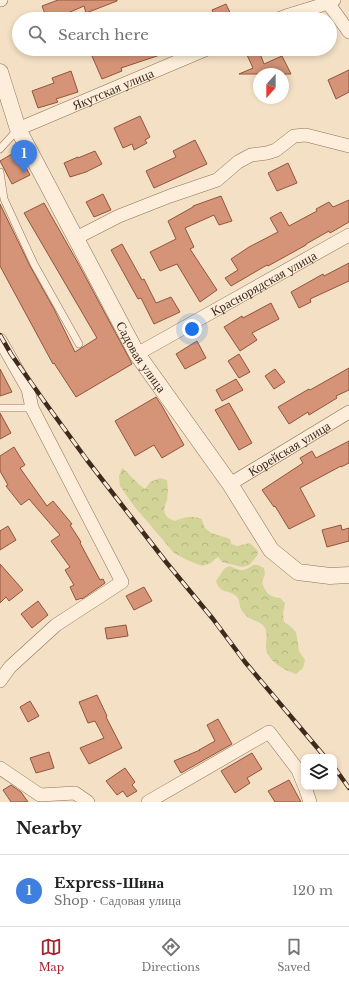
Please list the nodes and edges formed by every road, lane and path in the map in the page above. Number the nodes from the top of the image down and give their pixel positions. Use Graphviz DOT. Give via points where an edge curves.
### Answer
graph roads {
  1 [pos="330,1"];
  2 [pos="298,12"];
  3 [pos="337,12"];
  4 [pos="337,12"];
  5 [pos="349,32"];
  6 [pos="190,56"];
  7 [pos="0,72"];
  8 [pos="18,129"];
  9 [pos="349,146"];
  10 [pos="0,149"];
  11 [pos="0,172"];
  12 [pos="349,235"];
  13 [pos="76,238"];
  14 [pos="0,340"];
  15 [pos="80,344"];
  16 [pos="137,354"];
  17 [pos="0,408"];
  18 [pos="32,408"];
  19 [pos="349,412"];
  20 [pos="230,484"];
  21 [pos="349,575"];
  22 [pos="0,680"];
  23 [pos="0,768"];
  24 [pos="301,778"];
  25 [pos="306,790"];
  26 [pos="88,802"];
  27 [pos="148,802"];
  28 [pos="310,802"];
  1 -- 2 [label="street"];
  1 -- 3 [label="street"];
  4 -- 5 [label="street"];
  6 -- 8 [label="street, Якутская улица"];
  7 -- 8 [label="street, Садовая улица"];
  8 -- 10 [label="lane"];
  8 -- 13 [label="street, Садовая улица"];
  9 -- 13 [label="street" via="306,135 294,136 276,150 251,155 238,162 217,180 118,216"];
  11 -- 15 [label="lane" via="4,199 34,264"];
  12 -- 16 [label="street, Краснорядская улица"];
  13 -- 16 [label="street, Садовая улица"];
  14 -- 18 [label="street" via="28,389"];
  16 -- 20 [label="street, Садовая улица"];
  17 -- 18 [label="lane"];
  18 -- 22 [label="street" via="122,582 56,625 10,667"];
  19 -- 20 [label="street, Корейская улица"];
  20 -- 21 [label="street, Садовая улица" via="271,550 298,572 330,576"];
  23 -- 26 [label="street" via="40,795 74,792"];
  24 -- 27 [label="street" via="298,770 269,732"];
  25 -- 28 [label="street"];
}
